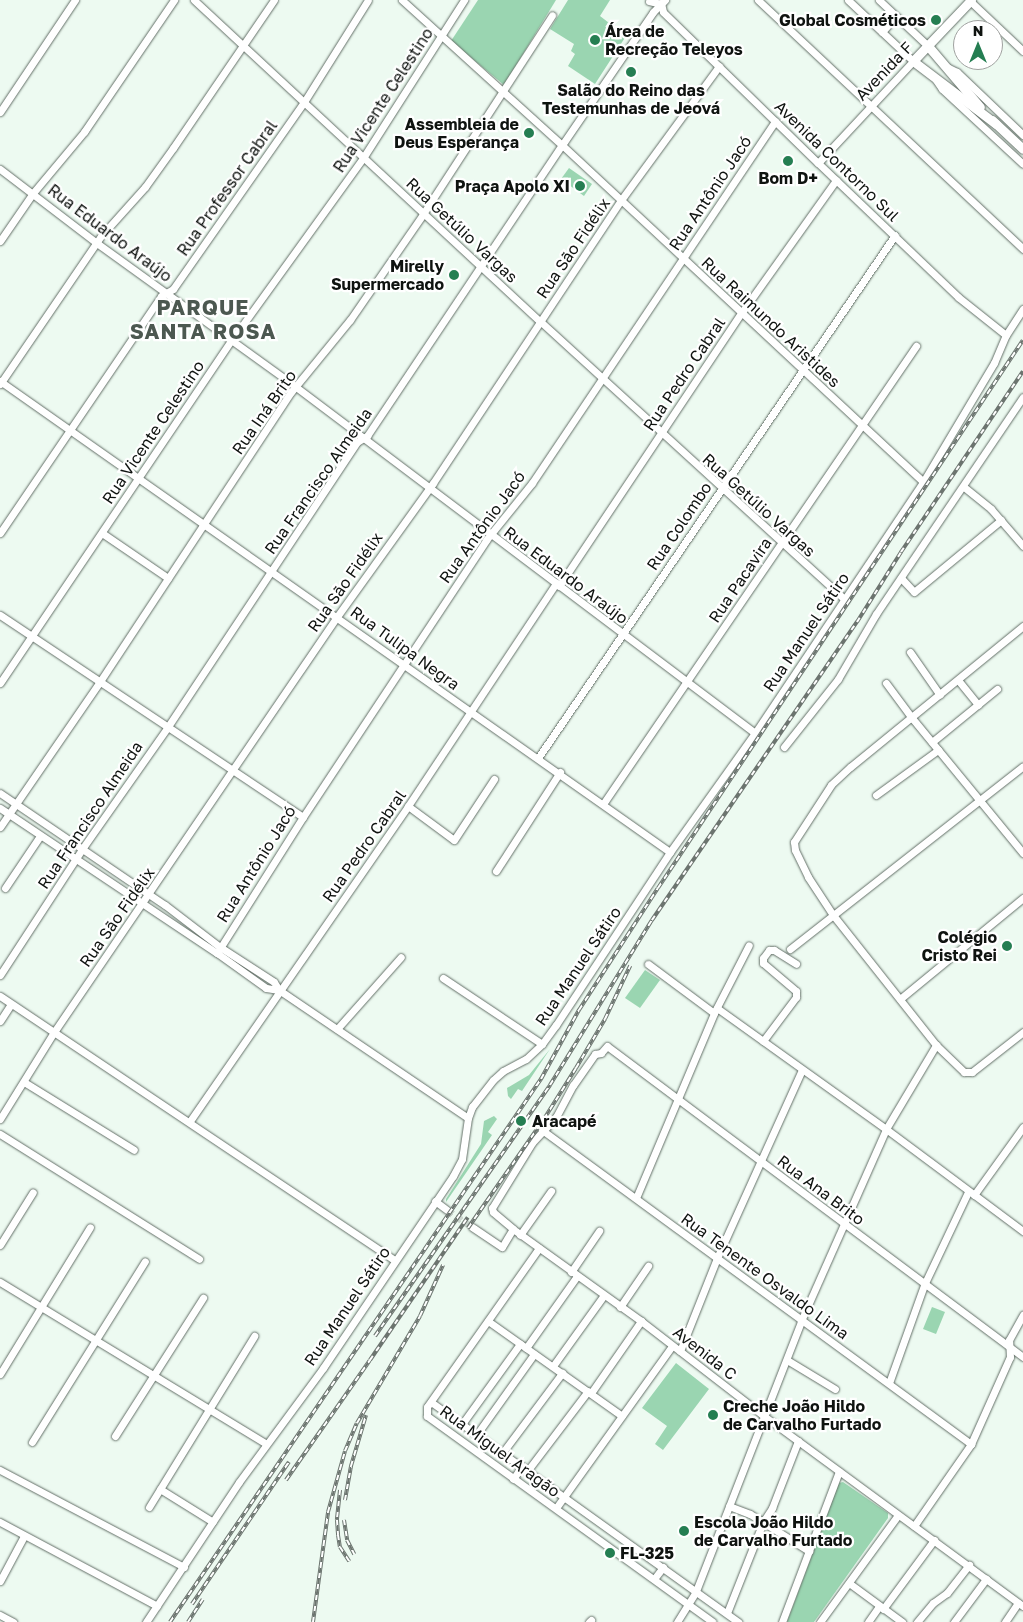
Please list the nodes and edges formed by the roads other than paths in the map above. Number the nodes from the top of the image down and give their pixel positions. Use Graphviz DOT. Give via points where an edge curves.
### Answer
graph roads {
  1 [pos="75,0"];
  2 [pos="174,0"];
  3 [pos="194,0"];
  4 [pos="274,0"];
  5 [pos="368,0"];
  6 [pos="402,0"];
  7 [pos="464,0"];
  8 [pos="758,0"];
  9 [pos="848,0"];
  10 [pos="879,0"];
  11 [pos="970,0"];
  12 [pos="648,1"];
  13 [pos="662,1"];
  14 [pos="552,15"];
  15 [pos="896,16"];
  16 [pos="882,32"];
  17 [pos="441,37"];
  18 [pos="243,46"];
  19 [pos="928,46"];
  20 [pos="1023,51"];
  21 [pos="913,61"];
  22 [pos="719,66"];
  23 [pos="949,68"];
  24 [pos="936,80"];
  25 [pos="502,92"];
  26 [pos="304,102"];
  27 [pos="871,106"];
  28 [pos="0,112"];
  29 [pos="775,121"];
  30 [pos="996,124"];
  31 [pos="1023,134"];
  32 [pos="562,145"];
  33 [pos="1023,149"];
  34 [pos="363,158"];
  35 [pos="818,163"];
  36 [pos="1023,164"];
  37 [pos="0,169"];
  38 [pos="836,180"];
  39 [pos="33,193"];
  40 [pos="622,200"];
  41 [pos="423,214"];
  42 [pos="895,236"];
  43 [pos="0,241"];
  44 [pos="98,244"];
  45 [pos="1023,250"];
  46 [pos="683,257"];
  47 [pos="482,266"];
  48 [pos="169,294"];
  49 [pos="1023,309"];
  50 [pos="742,312"];
  51 [pos="541,322"];
  52 [pos="1006,334"];
  53 [pos="230,341"];
  54 [pos="916,346"];
  55 [pos="802,370"];
  56 [pos="601,378"];
  57 [pos="1,382"];
  58 [pos="296,387"];
  59 [pos="1023,397"];
  60 [pos="861,425"];
  61 [pos="70,429"];
  62 [pos="661,433"];
  63 [pos="364,438"];
  64 [pos="139,478"];
  65 [pos="923,482"];
  66 [pos="964,487"];
  67 [pos="428,488"];
  68 [pos="721,489"];
  69 [pos="1001,520"];
  70 [pos="204,523"];
  71 [pos="0,533"];
  72 [pos="102,533"];
  73 [pos="490,536"];
  74 [pos="781,544"];
  75 [pos="1023,546"];
  76 [pos="272,570"];
  77 [pos="168,578"];
  78 [pos="901,578"];
  79 [pos="557,584"];
  80 [pos="845,600"];
  81 [pos="0,615"];
  82 [pos="337,616"];
  83 [pos="1023,626"];
  84 [pos="622,633"];
  85 [pos="32,636"];
  86 [pos="910,652"];
  87 [pos="404,664"];
  88 [pos="958,680"];
  89 [pos="687,681"];
  90 [pos="0,683"];
  91 [pos="99,683"];
  92 [pos="886,683"];
  93 [pos="997,689"];
  94 [pos="940,695"];
  95 [pos="978,705"];
  96 [pos="470,712"];
  97 [pos="912,718"];
  98 [pos="167,728"];
  99 [pos="755,733"];
  100 [pos="932,742"];
  101 [pos="784,747"];
  102 [pos="938,750"];
  103 [pos="538,758"];
  104 [pos="1023,766"];
  105 [pos="233,771"];
  106 [pos="560,772"];
  107 [pos="494,779"];
  108 [pos="0,793"];
  109 [pos="876,795"];
  110 [pos="981,800"];
  111 [pos="16,804"];
  112 [pos="603,804"];
  113 [pos="408,806"];
  114 [pos="0,808"];
  115 [pos="9,814"];
  116 [pos="302,817"];
  117 [pos="0,826"];
  118 [pos="40,836"];
  119 [pos="82,850"];
  120 [pos="670,852"];
  121 [pos="1023,853"];
  122 [pos="76,859"];
  123 [pos="496,871"];
  124 [pos="5,888"];
  125 [pos="150,894"];
  126 [pos="1023,898"];
  127 [pos="143,904"];
  128 [pos="833,915"];
  129 [pos="750,945"];
  130 [pos="790,949"];
  131 [pos="219,950"];
  132 [pos="401,957"];
  133 [pos="648,964"];
  134 [pos="796,964"];
  135 [pos="0,976"];
  136 [pos="443,978"];
  137 [pos="278,990"];
  138 [pos="0,996"];
  139 [pos="900,999"];
  140 [pos="11,1004"];
  141 [pos="715,1011"];
  142 [pos="0,1021"];
  143 [pos="337,1029"];
  144 [pos="54,1032"];
  145 [pos="1023,1032"];
  146 [pos="763,1041"];
  147 [pos="542,1044"];
  148 [pos="936,1045"];
  149 [pos="802,1070"];
  150 [pos="24,1082"];
  151 [pos="678,1100"];
  152 [pos="468,1118"];
  153 [pos="0,1119"];
  154 [pos="190,1121"];
  155 [pos="1023,1127"];
  156 [pos="886,1129"];
  157 [pos="542,1130"];
  158 [pos="0,1134"];
  159 [pos="134,1150"];
  160 [pos="760,1162"];
  161 [pos="551,1191"];
  162 [pos="33,1192"];
  163 [pos="971,1194"];
  164 [pos="636,1198"];
  165 [pos="435,1201"];
  166 [pos="447,1210"];
  167 [pos="844,1225"];
  168 [pos="90,1227"];
  169 [pos="472,1227"];
  170 [pos="512,1229"];
  171 [pos="1023,1230"];
  172 [pos="599,1231"];
  173 [pos="520,1235"];
  174 [pos="0,1245"];
  175 [pos="539,1248"];
  176 [pos="199,1258"];
  177 [pos="718,1258"];
  178 [pos="395,1260"];
  179 [pos="145,1261"];
  180 [pos="648,1266"];
  181 [pos="574,1274"];
  182 [pos="0,1282"];
  183 [pos="924,1285"];
  184 [pos="604,1295"];
  185 [pos="202,1298"];
  186 [pos="40,1305"];
  187 [pos="620,1307"];
  188 [pos="1023,1315"];
  189 [pos="488,1321"];
  190 [pos="641,1321"];
  191 [pos="801,1321"];
  192 [pos="254,1336"];
  193 [pos="97,1340"];
  194 [pos="523,1346"];
  195 [pos="672,1346"];
  196 [pos="1010,1347"];
  197 [pos="680,1352"];
  198 [pos="534,1354"];
  199 [pos="1023,1357"];
  200 [pos="786,1360"];
  201 [pos="553,1366"];
  202 [pos="562,1373"];
  203 [pos="0,1374"];
  204 [pos="155,1375"];
  205 [pos="889,1383"];
  206 [pos="835,1389"];
  207 [pos="590,1392"];
  208 [pos="431,1402"];
  209 [pos="210,1409"];
  210 [pos="622,1416"];
  211 [pos="764,1416"];
  212 [pos="462,1424"];
  213 [pos="477,1434"];
  214 [pos="115,1436"];
  215 [pos="798,1441"];
  216 [pos="32,1442"];
  217 [pos="266,1444"];
  218 [pos="971,1444"];
  219 [pos="502,1452"];
  220 [pos="525,1468"];
  221 [pos="0,1470"];
  222 [pos="839,1472"];
  223 [pos="513,1479"];
  224 [pos="160,1489"];
  225 [pos="564,1496"];
  226 [pos="729,1506"];
  227 [pos="149,1507"];
  228 [pos="556,1508"];
  229 [pos="898,1515"];
  230 [pos="0,1522"];
  231 [pos="213,1522"];
  232 [pos="763,1522"];
  233 [pos="914,1526"];
  234 [pos="24,1536"];
  235 [pos="934,1540"];
  236 [pos="809,1551"];
  237 [pos="968,1565"];
  238 [pos="184,1567"];
  239 [pos="663,1567"];
  240 [pos="654,1579"];
  241 [pos="986,1579"];
  242 [pos="0,1581"];
  243 [pos="849,1583"];
  244 [pos="696,1591"];
  245 [pos="1021,1604"];
  246 [pos="689,1605"];
  247 [pos="157,1606"];
  248 [pos="881,1608"];
  249 [pos="727,1613"];
  250 [pos="0,1615"];
  251 [pos="735,1621"];
  252 [pos="13,1622"];
  253 [pos="146,1622"];
  254 [pos="676,1622"];
  255 [pos="713,1622"];
  256 [pos="782,1622"];
  257 [pos="820,1622"];
  258 [pos="868,1622"];
  259 [pos="902,1622"];
  260 [pos="917,1622"];
  261 [pos="954,1622"];
  262 [pos="1004,1622"];
  1 -- 28 [label="street"];
  2 -- 39 [label="street" via="84,132"];
  3 -- 18 [label="street, Rua Getúlio Vargas"];
  4 -- 18 [label="street"];
  5 -- 26 [label="street, Rua Professor Cabral"];
  6 -- 17 [label="street, Rua Raimundo Aristides"];
  7 -- 17 [label="street, Rua Vicente Celestino"];
  8 -- 27 [label="street"];
  9 -- 16 [label="street"];
  10 -- 15 [label="street"];
  11 -- 19 [label="street, Avenida F"];
  11 -- 20 [label="street"];
  12 -- 13 [label="street"];
  13 -- 22 [label="street, Avenida Contorno Sul" via="663,12"];
  13 -- 32 [label="street, Rua Francisco Almeida"];
  14 -- 25 [label="street, Rua Iná Brito"];
  15 -- 16 [label="street"];
  15 -- 19 [label="street"];
  16 -- 21 [label="street"];
  17 -- 25 [label="street, Rua Raimundo Aristides"];
  17 -- 34 [label="street, Rua Vicente Celestino"];
  18 -- 26 [label="street, Rua Getúlio Vargas"];
  18 -- 44 [label="street" via="162,164"];
  19 -- 21 [label="street, Avenida F"];
  19 -- 23 [label="street"];
  21 -- 24 [label="street"];
  21 -- 27 [label="street, Avenida F"];
  22 -- 29 [label="street, Avenida Contorno Sul"];
  22 -- 40 [label="street, Rua São Fidélix"];
  23 -- 30 [label="street" via="952,76"];
  23 -- 31 [label="street"];
  24 -- 30 [label="street"];
  24 -- 36 [label="street"];
  25 -- 32 [label="street, Rua Raimundo Aristides"];
  25 -- 41 [label="street, Rua Iná Brito"];
  26 -- 34 [label="street, Rua Getúlio Vargas"];
  26 -- 48 [label="street, Rua Professor Cabral"];
  27 -- 35 [label="street, Avenida F"];
  27 -- 45 [label="street"];
  29 -- 35 [label="street, Avenida Contorno Sul"];
  29 -- 46 [label="street, Rua Antônio Jacó"];
  30 -- 33 [label="street"];
  32 -- 40 [label="street, Rua Raimundo Aristides"];
  32 -- 47 [label="street, Rua Francisco Almeida"];
  34 -- 41 [label="street, Rua Getúlio Vargas"];
  34 -- 53 [label="street, Rua Vicente Celestino"];
  35 -- 38 [label="street, Avenida Contorno Sul"];
  37 -- 39 [label="street, Rua Eduardo Araújo"];
  38 -- 42 [label="street, Avenida Contorno Sul"];
  38 -- 50 [label="street, Rua Pedro Cabral"];
  39 -- 43 [label="street"];
  39 -- 44 [label="street, Rua Eduardo Araújo"];
  40 -- 46 [label="street, Rua Raimundo Aristides"];
  40 -- 51 [label="street, Rua São Fidélix"];
  41 -- 47 [label="street, Rua Getúlio Vargas"];
  41 -- 58 [label="street, Rua Iná Brito" via="350,320"];
  42 -- 52 [label="street, Avenida Contorno Sul" via="958,297"];
  42 -- 55 [label="street, Rua Colombo"];
  44 -- 48 [label="street, Rua Eduardo Araújo"];
  44 -- 57 [label="street"];
  46 -- 50 [label="street, Rua Raimundo Aristides"];
  46 -- 56 [label="street, Rua Antônio Jacó"];
  47 -- 51 [label="street, Rua Getúlio Vargas"];
  47 -- 63 [label="street, Rua Francisco Almeida"];
  48 -- 53 [label="street, Rua Eduardo Araújo"];
  48 -- 61 [label="street, Rua Professor Cabral" via="161,296"];
  49 -- 52 [label="street, Rua Manuel Sátiro"];
  50 -- 55 [label="street, Rua Raimundo Aristides"];
  50 -- 62 [label="street, Rua Pedro Cabral"];
  51 -- 56 [label="street, Rua Getúlio Vargas"];
  51 -- 67 [label="street, Rua São Fidélix"];
  52 -- 65 [label="street, Rua Manuel Sátiro" via="994,363"];
  53 -- 58 [label="street, Rua Eduardo Araújo"];
  53 -- 64 [label="street, Rua Vicente Celestino"];
  54 -- 60 [label="street, Rua Pacavira"];
  55 -- 60 [label="street, Rua Raimundo Aristides"];
  55 -- 68 [label="street, Rua Colombo"];
  56 -- 62 [label="street, Rua Getúlio Vargas"];
  56 -- 73 [label="street, Rua Antônio Jacó" via="532,483"];
  57 -- 61 [label="street, Rua Tulipa Negra"];
  58 -- 63 [label="street, Rua Eduardo Araújo"];
  58 -- 70 [label="street, Rua Iná Brito"];
  59 -- 66 [label="street"];
  60 -- 65 [label="street, Rua Raimundo Aristides"];
  60 -- 74 [label="street, Rua Pacavira"];
  61 -- 64 [label="street, Rua Tulipa Negra"];
  61 -- 71 [label="street, Rua Professor Cabral"];
  62 -- 68 [label="street, Rua Getúlio Vargas"];
  62 -- 79 [label="street, Rua Pedro Cabral"];
  63 -- 67 [label="street, Rua Eduardo Araújo"];
  63 -- 76 [label="street, Rua Francisco Almeida" via="357,442"];
  64 -- 70 [label="street, Rua Tulipa Negra"];
  64 -- 72 [label="street, Rua Vicente Celestino"];
  65 -- 80 [label="street, Rua Manuel Sátiro"];
  66 -- 69 [label="street"];
  66 -- 78 [label="street"];
  67 -- 73 [label="street, Rua Eduardo Araújo"];
  67 -- 82 [label="street, Rua São Fidélix"];
  68 -- 74 [label="street, Rua Getúlio Vargas"];
  68 -- 84 [label="street, Rua Colombo"];
  69 -- 75 [label="street"];
  69 -- 78 [label="street" via="914,592"];
  70 -- 76 [label="street, Rua Tulipa Negra"];
  70 -- 77 [label="street, Rua Iná Brito"];
  72 -- 77 [label="street"];
  72 -- 85 [label="street, Rua Vicente Celestino"];
  73 -- 79 [label="street, Rua Eduardo Araújo"];
  73 -- 87 [label="street, Rua Antônio Jacó"];
  74 -- 80 [label="street, Rua Getúlio Vargas"];
  74 -- 89 [label="street, Rua Pacavira"];
  76 -- 82 [label="street, Rua Tulipa Negra"];
  76 -- 98 [label="street, Rua Francisco Almeida"];
  77 -- 91 [label="street, Rua Iná Brito"];
  78 -- 101 [label="street" via="838,679"];
  79 -- 84 [label="street, Rua Eduardo Araújo"];
  79 -- 96 [label="street, Rua Pedro Cabral"];
  80 -- 99 [label="street, Rua Manuel Sátiro"];
  81 -- 85 [label="street"];
  82 -- 87 [label="street, Rua Tulipa Negra"];
  82 -- 105 [label="street, Rua São Fidélix"];
  83 -- 88 [label="street"];
  84 -- 89 [label="street, Rua Eduardo Araújo"];
  84 -- 103 [label="street, Rua Colombo"];
  85 -- 90 [label="street, Rua Vicente Celestino"];
  85 -- 91 [label="street"];
  86 -- 94 [label="street"];
  87 -- 96 [label="street, Rua Tulipa Negra"];
  87 -- 116 [label="street, Rua Antônio Jacó"];
  88 -- 94 [label="street"];
  88 -- 95 [label="street"];
  89 -- 99 [label="street, Rua Eduardo Araújo"];
  89 -- 112 [label="street, Rua Pacavira"];
  91 -- 98 [label="street"];
  91 -- 111 [label="street, Rua Iná Brito"];
  92 -- 97 [label="street"];
  93 -- 95 [label="street"];
  94 -- 97 [label="street"];
  95 -- 100 [label="street"];
  96 -- 103 [label="street, Rua Tulipa Negra"];
  96 -- 113 [label="street, Rua Pedro Cabral"];
  97 -- 100 [label="street"];
  97 -- 128 [label="street" via="832,785 795,838 795,850 808,877"];
  98 -- 105 [label="street"];
  98 -- 119 [label="street, Rua Francisco Almeida"];
  99 -- 120 [label="street, Rua Manuel Sátiro"];
  100 -- 102 [label="street"];
  102 -- 109 [label="street"];
  102 -- 110 [label="street"];
  103 -- 106 [label="street, Rua Tulipa Negra"];
  104 -- 110 [label="street"];
  105 -- 116 [label="street"];
  105 -- 125 [label="street, Rua São Fidélix"];
  106 -- 112 [label="street, Rua Tulipa Negra"];
  106 -- 123 [label="street"];
  107 -- 113 [label="street" via="454,840"];
  108 -- 111 [label="street"];
  110 -- 121 [label="street"];
  110 -- 128 [label="street"];
  111 -- 115 [label="street, Rua Iná Brito"];
  111 -- 119 [label="street"];
  112 -- 120 [label="street, Rua Tulipa Negra"];
  113 -- 137 [label="street, Rua Pedro Cabral"];
  114 -- 115 [label="street"];
  115 -- 117 [label="street, Rua Iná Brito"];
  115 -- 118 [label="street"];
  116 -- 131 [label="street, Rua Antônio Jacó"];
  118 -- 122 [label="street"];
  118 -- 124 [label="street"];
  119 -- 122 [label="street, Rua Francisco Almeida"];
  119 -- 125 [label="street"];
  120 -- 147 [label="street, Rua Manuel Sátiro"];
  122 -- 127 [label="street"];
  122 -- 135 [label="street, Rua Francisco Almeida"];
  125 -- 127 [label="street, Rua São Fidélix"];
  125 -- 131 [label="street"];
  126 -- 139 [label="street"];
  127 -- 131 [label="street"];
  127 -- 144 [label="street, Rua São Fidélix"];
  128 -- 130 [label="street"];
  128 -- 139 [label="street"];
  129 -- 141 [label="street"];
  131 -- 137 [label="street" via="274,982"];
  132 -- 143 [label="street"];
  133 -- 141 [label="street"];
  134 -- 146 [label="street" via="774,950 769,950 763,958 763,963 796,991 796,997"];
  136 -- 147 [label="street"];
  137 -- 143 [label="street"];
  137 -- 154 [label="street, Rua Pedro Cabral"];
  138 -- 140 [label="street"];
  139 -- 148 [label="street"];
  140 -- 142 [label="street"];
  140 -- 144 [label="street"];
  141 -- 146 [label="street"];
  141 -- 151 [label="street"];
  143 -- 152 [label="street"];
  144 -- 150 [label="street, Rua São Fidélix"];
  144 -- 154 [label="street"];
  145 -- 148 [label="street" via="968,1074"];
  146 -- 149 [label="street"];
  147 -- 152 [label="street, Rua Manuel Sátiro" via="493,1080 472,1106"];
  148 -- 156 [label="street"];
  149 -- 156 [label="street"];
  149 -- 160 [label="street"];
  150 -- 153 [label="street, Rua São Fidélix"];
  150 -- 159 [label="street"];
  151 -- 157 [label="street, Rua Ana Brito" via="607,1046 601,1054 595,1054 556,1117"];
  151 -- 160 [label="street, Rua Ana Brito"];
  151 -- 164 [label="street"];
  152 -- 165 [label="street, Rua Manuel Sátiro" via="462,1160"];
  154 -- 178 [label="street"];
  155 -- 163 [label="street"];
  156 -- 163 [label="street"];
  156 -- 167 [label="street"];
  157 -- 164 [label="street, Rua Tenente Osvaldo Lima"];
  157 -- 170 [label="street, Avenida C" via="492,1210"];
  158 -- 176 [label="street"];
  160 -- 167 [label="street, Rua Ana Brito"];
  160 -- 177 [label="street"];
  161 -- 173 [label="street"];
  162 -- 174 [label="street"];
  163 -- 171 [label="street"];
  163 -- 183 [label="street"];
  164 -- 177 [label="street, Rua Tenente Osvaldo Lima"];
  165 -- 166 [label="street"];
  165 -- 178 [label="street, Rua Manuel Sátiro"];
  167 -- 183 [label="street, Rua Ana Brito"];
  167 -- 191 [label="street"];
  168 -- 186 [label="street"];
  169 -- 170 [label="street" via="502,1247"];
  170 -- 173 [label="street, Avenida C"];
  172 -- 181 [label="street"];
  173 -- 175 [label="street, Avenida C"];
  175 -- 181 [label="street, Avenida C"];
  175 -- 189 [label="street"];
  177 -- 191 [label="street, Rua Tenente Osvaldo Lima"];
  177 -- 197 [label="street"];
  178 -- 217 [label="street, Rua Manuel Sátiro" via="323,1368"];
  179 -- 193 [label="street"];
  180 -- 187 [label="street"];
  181 -- 184 [label="street, Avenida C"];
  181 -- 194 [label="street"];
  182 -- 186 [label="street"];
  183 -- 196 [label="street, Rua Ana Brito"];
  183 -- 205 [label="street"];
  184 -- 187 [label="street, Avenida C"];
  184 -- 201 [label="street"];
  185 -- 204 [label="street"];
  186 -- 193 [label="street"];
  186 -- 203 [label="street"];
  187 -- 190 [label="street, Avenida C"];
  188 -- 196 [label="street" via="1009,1340"];
  189 -- 194 [label="street"];
  189 -- 208 [label="street"];
  190 -- 195 [label="street, Avenida C"];
  190 -- 207 [label="street"];
  191 -- 200 [label="street"];
  191 -- 205 [label="street, Rua Tenente Osvaldo Lima"];
  192 -- 209 [label="street"];
  193 -- 204 [label="street"];
  193 -- 216 [label="street"];
  194 -- 198 [label="street"];
  194 -- 212 [label="street"];
  195 -- 197 [label="street, Avenida C"];
  195 -- 210 [label="street"];
  196 -- 199 [label="street, Rua Ana Brito"];
  196 -- 218 [label="street" via="1010,1357"];
  197 -- 211 [label="street, Avenida C"];
  198 -- 201 [label="street"];
  198 -- 213 [label="street"];
  200 -- 206 [label="street"];
  200 -- 211 [label="street"];
  201 -- 202 [label="street"];
  202 -- 207 [label="street"];
  202 -- 219 [label="street"];
  204 -- 209 [label="street"];
  204 -- 214 [label="street"];
  205 -- 218 [label="street, Rua Tenente Osvaldo Lima"];
  207 -- 210 [label="street"];
  207 -- 220 [label="street"];
  208 -- 212 [label="street, Rua Miguel Aragão"];
  208 -- 223 [label="street, Rua Miguel Aragão" via="426,1412 432,1421"];
  209 -- 217 [label="street"];
  209 -- 224 [label="street"];
  210 -- 225 [label="street"];
  211 -- 215 [label="street, Avenida C"];
  211 -- 226 [label="street"];
  212 -- 213 [label="street, Rua Miguel Aragão"];
  213 -- 219 [label="street, Rua Miguel Aragão"];
  215 -- 222 [label="street, Avenida C"];
  215 -- 232 [label="street" via="772,1508"];
  217 -- 231 [label="street, Rua Manuel Sátiro"];
  218 -- 233 [label="street"];
  219 -- 220 [label="street, Rua Miguel Aragão"];
  220 -- 223 [label="street"];
  220 -- 225 [label="street, Rua Miguel Aragão"];
  221 -- 238 [label="street"];
  222 -- 229 [label="street, Avenida C"];
  222 -- 236 [label="street"];
  223 -- 228 [label="street, Rua Miguel Aragão"];
  224 -- 227 [label="street"];
  224 -- 231 [label="street"];
  225 -- 228 [label="street"];
  225 -- 239 [label="street, Rua Miguel Aragão"];
  226 -- 232 [label="street"];
  226 -- 244 [label="street"];
  228 -- 240 [label="street, Rua Miguel Aragão"];
  229 -- 233 [label="street, Avenida C"];
  229 -- 243 [label="street"];
  230 -- 234 [label="street"];
  231 -- 238 [label="street, Rua Manuel Sátiro"];
  232 -- 236 [label="street"];
  232 -- 249 [label="street"];
  233 -- 235 [label="street, Avenida C"];
  234 -- 242 [label="street"];
  234 -- 247 [label="street"];
  235 -- 237 [label="street, Avenida C"];
  235 -- 248 [label="street"];
  236 -- 256 [label="street"];
  237 -- 241 [label="street, Avenida C"];
  237 -- 260 [label="street" via="947,1593 933,1603"];
  238 -- 247 [label="street, Rua Manuel Sátiro"];
  239 -- 240 [label="street"];
  239 -- 244 [label="street, Rua Miguel Aragão"];
  240 -- 246 [label="street, Rua Miguel Aragão"];
  241 -- 245 [label="street, Avenida C"];
  241 -- 261 [label="street"];
  243 -- 248 [label="street"];
  243 -- 257 [label="street"];
  244 -- 246 [label="street"];
  244 -- 249 [label="street, Rua Miguel Aragão"];
  245 -- 262 [label="street"];
  246 -- 254 [label="street"];
  246 -- 255 [label="street, Rua Miguel Aragão"];
  247 -- 253 [label="street, Rua Manuel Sátiro"];
  248 -- 258 [label="street"];
  248 -- 259 [label="street"];
  249 -- 251 [label="street, Rua Miguel Aragão"];
  250 -- 252 [label="street"];
}
